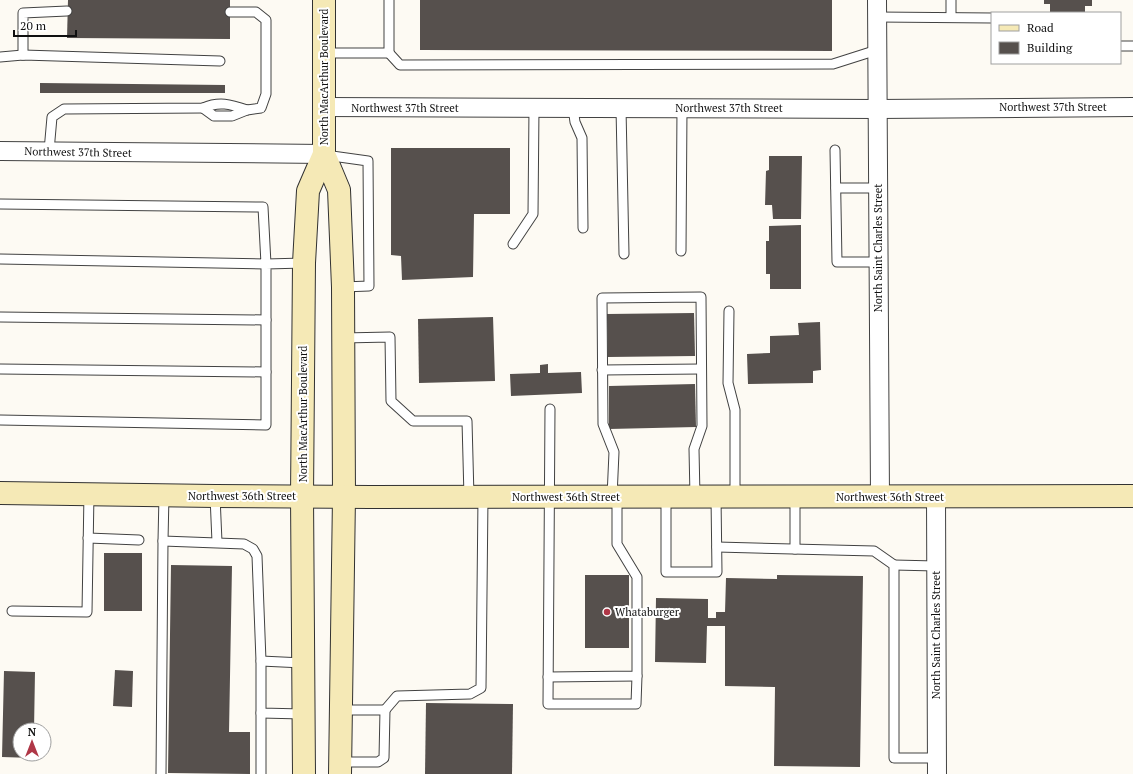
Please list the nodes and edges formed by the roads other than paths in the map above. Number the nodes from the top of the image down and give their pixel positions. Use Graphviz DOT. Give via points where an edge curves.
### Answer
graph roads {
  1 [pos="324,0"];
  2 [pos="388,0"];
  3 [pos="951,0"];
  4 [pos="877,8"];
  5 [pos="67,11"];
  6 [pos="230,12"];
  7 [pos="951,17"];
  8 [pos="991,18"];
  9 [pos="1121,46"];
  10 [pos="1133,46"];
  11 [pos="876,50"];
  12 [pos="325,53"];
  13 [pos="389,53"];
  14 [pos="22,55"];
  15 [pos="0,57"];
  16 [pos="220,61"];
  17 [pos="324,107"];
  18 [pos="1133,107"];
  19 [pos="534,108"];
  20 [pos="573,108"];
  21 [pos="620,108"];
  22 [pos="682,108"];
  23 [pos="876,109"];
  24 [pos="835,150"];
  25 [pos="0,151"];
  26 [pos="49,151"];
  27 [pos="324,154"];
  28 [pos="836,188"];
  29 [pos="877,188"];
  30 [pos="0,204"];
  31 [pos="583,228"];
  32 [pos="513,244"];
  33 [pos="681,252"];
  34 [pos="624,254"];
  35 [pos="0,259"];
  36 [pos="878,262"];
  37 [pos="304,263"];
  38 [pos="266,264"];
  39 [pos="343,287"];
  40 [pos="729,311"];
  41 [pos="0,317"];
  42 [pos="266,320"];
  43 [pos="343,338"];
  44 [pos="0,369"];
  45 [pos="701,369"];
  46 [pos="602,370"];
  47 [pos="266,372"];
  48 [pos="550,409"];
  49 [pos="0,420"];
  50 [pos="0,492"];
  51 [pos="89,494"];
  52 [pos="164,495"];
  53 [pos="215,496"];
  54 [pos="302,496"];
  55 [pos="344,496"];
  56 [pos="796,496"];
  57 [pos="880,496"];
  58 [pos="936,496"];
  59 [pos="1133,496"];
  60 [pos="476,497"];
  61 [pos="549,497"];
  62 [pos="615,497"];
  63 [pos="666,497"];
  64 [pos="715,497"];
  65 [pos="88,538"];
  66 [pos="139,540"];
  67 [pos="163,541"];
  68 [pos="217,542"];
  69 [pos="717,547"];
  70 [pos="795,549"];
  71 [pos="894,565"];
  72 [pos="936,566"];
  73 [pos="12,611"];
  74 [pos="261,661"];
  75 [pos="303,663"];
  76 [pos="637,676"];
  77 [pos="548,677"];
  78 [pos="341,710"];
  79 [pos="385,710"];
  80 [pos="261,712"];
  81 [pos="303,714"];
  82 [pos="936,766"];
  83 [pos="340,768"];
  84 [pos="161,774"];
  85 [pos="261,774"];
  86 [pos="304,774"];
  1 -- 12 [label="main road, North MacArthur Boulevard"];
  2 -- 13 [label="lane"];
  3 -- 7 [label="lane"];
  4 -- 7 [label="lane"];
  4 -- 11 [label="street, North Saint Charles Street"];
  5 -- 14 [label="lane" via="23,13"];
  6 -- 26 [label="lane" via="256,12 266,20 266,94 261,108 232,116 214,116 203,108 64,109 52,117"];
  7 -- 8 [label="lane"];
  9 -- 10 [label="lane"];
  11 -- 13 [label="lane" via="833,64 400,65"];
  11 -- 23 [label="street, North Saint Charles Street"];
  12 -- 13 [label="lane"];
  12 -- 17 [label="main road, North MacArthur Boulevard"];
  14 -- 15 [label="lane"];
  14 -- 16 [label="lane"];
  17 -- 19 [label="street, Northwest 37th Street"];
  17 -- 27 [label="main road, North MacArthur Boulevard"];
  18 -- 23 [label="street, Northwest 37th Street"];
  19 -- 20 [label="street, Northwest 37th Street"];
  19 -- 32 [label="lane" via="533,214"];
  20 -- 21 [label="street, Northwest 37th Street"];
  20 -- 31 [label="lane" via="575,122 582,138"];
  21 -- 22 [label="street, Northwest 37th Street"];
  21 -- 34 [label="lane"];
  22 -- 23 [label="street, Northwest 37th Street"];
  22 -- 33 [label="lane"];
  23 -- 29 [label="street, North Saint Charles Street"];
  24 -- 28 [label="lane"];
  25 -- 26 [label="street, Northwest 37th Street"];
  26 -- 27 [label="street, Northwest 37th Street"];
  27 -- 37 [label="main road, North MacArthur Boulevard" via="308,191"];
  27 -- 39 [label="main road, North MacArthur Boulevard" via="339,190"];
  27 -- 39 [label="lane" via="368,161 369,286"];
  28 -- 29 [label="lane"];
  28 -- 36 [label="lane" via="837,262"];
  29 -- 36 [label="street, North Saint Charles Street"];
  30 -- 38 [label="lane" via="263,207"];
  35 -- 38 [label="lane"];
  36 -- 57 [label="street, North Saint Charles Street"];
  37 -- 38 [label="lane"];
  37 -- 54 [label="main road, North MacArthur Boulevard"];
  38 -- 42 [label="lane"];
  39 -- 43 [label="main road, North MacArthur Boulevard"];
  40 -- 64 [label="lane" via="728,383 735,410"];
  41 -- 42 [label="lane"];
  42 -- 47 [label="lane"];
  43 -- 55 [label="main road, North MacArthur Boulevard"];
  43 -- 60 [label="lane" via="390,337 391,401 414,421 467,421"];
  44 -- 47 [label="lane"];
  45 -- 46 [label="lane"];
  45 -- 46 [label="lane" via="701,297 686,297 602,298"];
  45 -- 64 [label="lane" via="702,426 694,449"];
  46 -- 62 [label="lane" via="603,424 614,452"];
  47 -- 49 [label="lane" via="266,425"];
  48 -- 61 [label="lane"];
  50 -- 51 [label="main road, Northwest 36th Street"];
  51 -- 52 [label="main road, Northwest 36th Street"];
  51 -- 65 [label="lane"];
  52 -- 53 [label="main road, Northwest 36th Street"];
  52 -- 67 [label="lane"];
  53 -- 54 [label="main road, Northwest 36th Street"];
  53 -- 68 [label="lane"];
  54 -- 55 [label="main road, Northwest 36th Street"];
  54 -- 75 [label="main road, North MacArthur Boulevard"];
  55 -- 60 [label="main road, Northwest 36th Street"];
  55 -- 78 [label="main road, North MacArthur Boulevard"];
  56 -- 57 [label="main road, Northwest 36th Street"];
  56 -- 64 [label="main road, Northwest 36th Street"];
  56 -- 70 [label="lane"];
  57 -- 58 [label="main road, Northwest 36th Street"];
  58 -- 59 [label="main road, Northwest 36th Street"];
  58 -- 72 [label="street, North Saint Charles Street"];
  60 -- 61 [label="main road, Northwest 36th Street"];
  60 -- 79 [label="lane" via="481,688 470,694 397,696"];
  61 -- 62 [label="main road, Northwest 36th Street"];
  61 -- 77 [label="lane"];
  62 -- 63 [label="main road, Northwest 36th Street"];
  62 -- 76 [label="lane" via="617,544 637,576"];
  63 -- 64 [label="main road, Northwest 36th Street"];
  63 -- 69 [label="lane" via="666,572 717,572"];
  64 -- 69 [label="lane"];
  65 -- 66 [label="lane"];
  65 -- 73 [label="lane" via="87,612"];
  67 -- 68 [label="lane"];
  67 -- 84 [label="lane"];
  68 -- 74 [label="lane" via="244,544 257,556"];
  69 -- 70 [label="lane"];
  70 -- 71 [label="lane" via="874,550"];
  71 -- 72 [label="lane"];
  71 -- 82 [label="lane" via="894,758"];
  72 -- 82 [label="street, North Saint Charles Street"];
  74 -- 75 [label="lane"];
  74 -- 80 [label="lane"];
  75 -- 81 [label="main road, North MacArthur Boulevard"];
  76 -- 77 [label="lane"];
  76 -- 77 [label="lane" via="636,704 548,704"];
  78 -- 79 [label="lane"];
  78 -- 83 [label="main road, North MacArthur Boulevard"];
  79 -- 83 [label="lane" via="384,758 378,762"];
  80 -- 81 [label="lane"];
  80 -- 85 [label="lane"];
  81 -- 86 [label="main road, North MacArthur Boulevard"];
}
